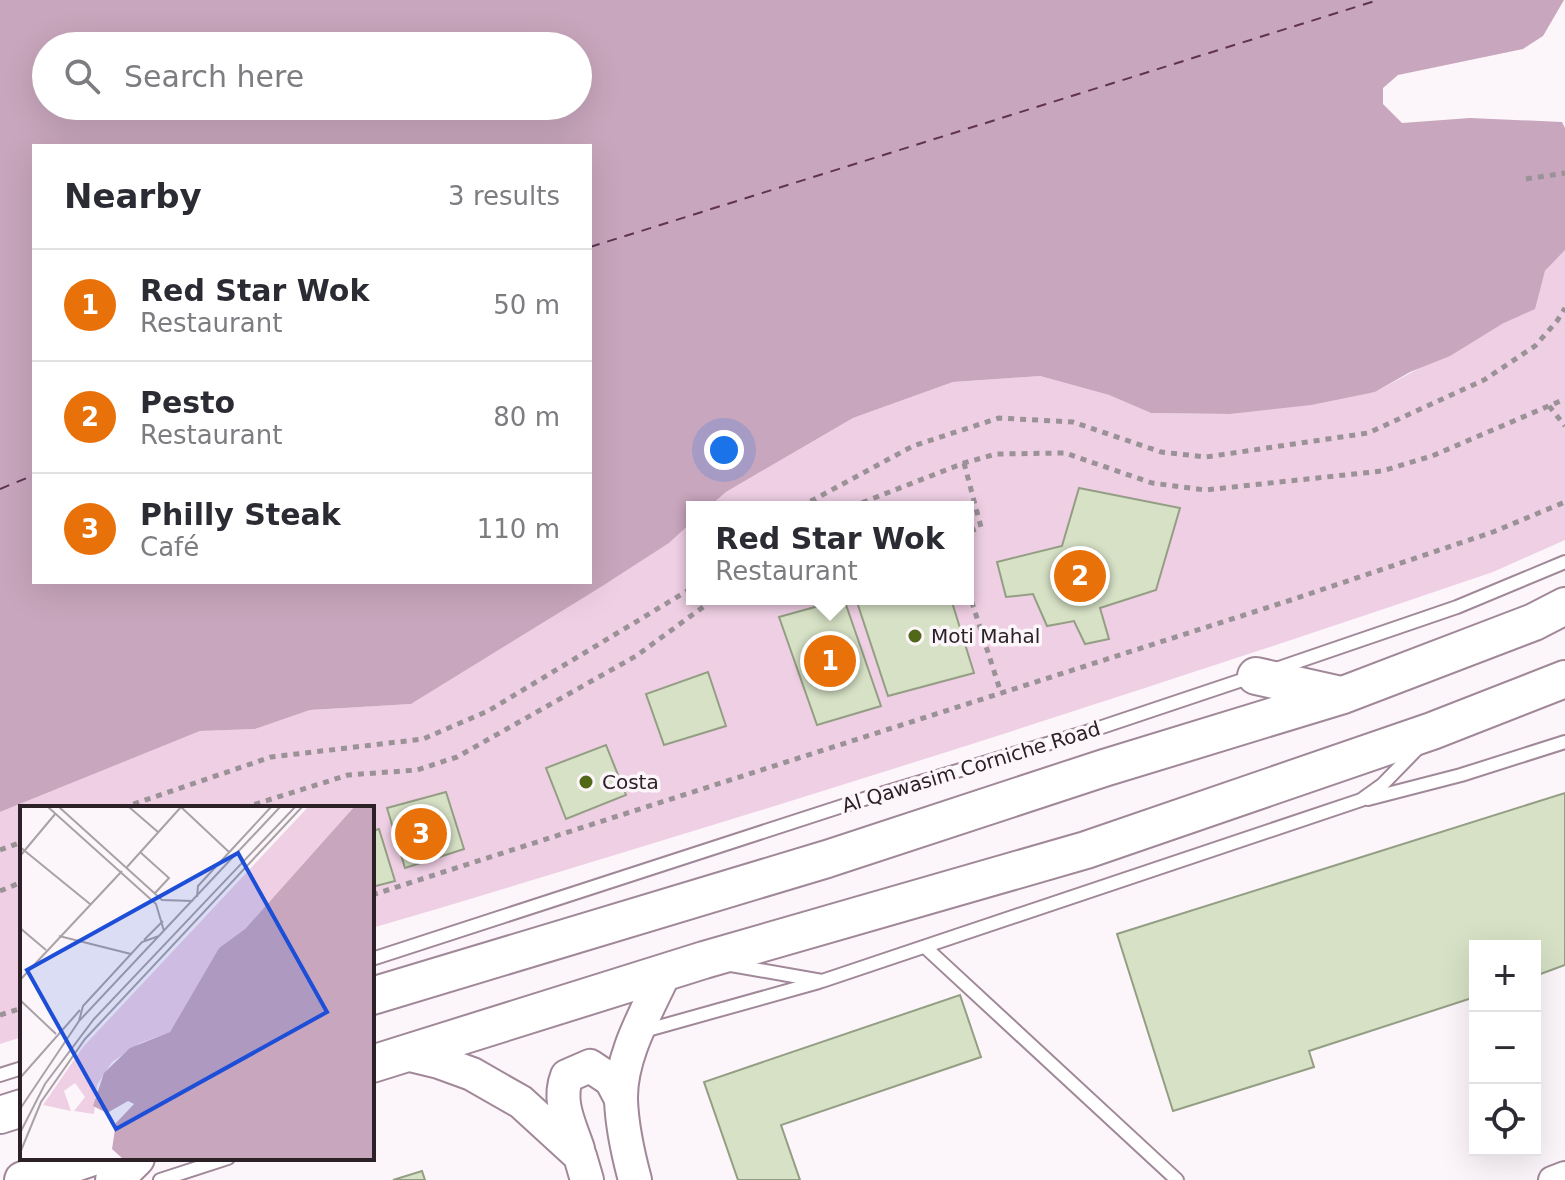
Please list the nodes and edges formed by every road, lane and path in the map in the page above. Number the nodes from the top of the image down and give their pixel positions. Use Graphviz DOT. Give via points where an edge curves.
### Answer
graph roads {
  1 [pos="1565,173"];
  2 [pos="1526,179"];
  3 [pos="1565,308"];
  4 [pos="1565,399"];
  5 [pos="1549,406"];
  6 [pos="1565,426"];
  7 [pos="964,463"];
  8 [pos="811,501"];
  9 [pos="866,501"];
  10 [pos="1565,502"];
  11 [pos="974,530"];
  12 [pos="1565,562"];
  13 [pos="686,592"];
  14 [pos="706,605"];
  15 [pos="973,605"];
  16 [pos="1565,606"];
  17 [pos="1256,676"];
  18 [pos="1565,679"];
  19 [pos="1001,693"];
  20 [pos="1343,695"];
  21 [pos="1432,731"];
  22 [pos="1565,742"];
  23 [pos="1361,800"];
  24 [pos="128,806"];
  25 [pos="249,806"];
  26 [pos="20,843"];
  27 [pos="0,850"];
  28 [pos="20,883"];
  29 [pos="0,891"];
  30 [pos="374,894"];
  31 [pos="925,947"];
  32 [pos="374,958"];
  33 [pos="704,960"];
  34 [pos="665,972"];
  35 [pos="822,981"];
  36 [pos="374,995"];
  37 [pos="20,1009"];
  38 [pos="0,1015"];
  39 [pos="637,1033"];
  40 [pos="380,1062"];
  41 [pos="20,1069"];
  42 [pos="0,1075"];
  43 [pos="621,1099"];
  44 [pos="20,1109"];
  45 [pos="0,1115"];
  46 [pos="84,1160"];
  47 [pos="134,1160"];
  48 [pos="222,1160"];
  49 [pos="584,1168"];
  50 [pos="1565,1175"];
  51 [pos="23,1180"];
  52 [pos="114,1180"];
  53 [pos="160,1180"];
  54 [pos="635,1180"];
  55 [pos="1177,1180"];
  56 [pos="1552,1180"];
  1 -- 2 [label="path"];
  3 -- 8 [label="path" via="1535,346 1484,380 1368,433 1206,457 1161,452 1073,422 999,418 913,446"];
  4 -- 5 [label="path"];
  5 -- 6 [label="path"];
  5 -- 7 [label="path" via="1432,456 1382,471 1205,490 1152,483 1065,453 996,454"];
  7 -- 9 [label="path"];
  7 -- 11 [label="path" via="981,527"];
  10 -- 19 [label="path" via="1493,532"];
  12 -- 17 [label="lane, Al Qawasim Corniche Road" via="1457,607"];
  13 -- 24 [label="path" via="488,711 423,739 271,757"];
  14 -- 25 [label="path" via="636,656 457,757 417,770 348,775"];
  15 -- 19 [label="path"];
  16 -- 20 [label="main road, Al Qawasim Corniche Road"];
  17 -- 20 [label="main road"];
  17 -- 32 [label="lane, Al Qawasim Corniche Road"];
  18 -- 21 [label="main road"];
  19 -- 30 [label="path"];
  20 -- 36 [label="main road, Al Qawasim Corniche Road"];
  21 -- 23 [label="lane" via="1401,767"];
  21 -- 33 [label="main road" via="1086,850"];
  22 -- 23 [label="lane"];
  23 -- 31 [label="lane"];
  26 -- 27 [label="path"];
  28 -- 29 [label="path"];
  31 -- 35 [label="lane"];
  31 -- 55 [label="lane"];
  33 -- 34 [label="main road"];
  33 -- 35 [label="lane"];
  34 -- 39 [label="street"];
  34 -- 40 [label="main road"];
  35 -- 39 [label="lane"];
  37 -- 38 [label="path"];
  39 -- 43 [label="street"];
  40 -- 49 [label="street" via="439,1062 499,1088 551,1127"];
  41 -- 42 [label="lane"];
  43 -- 49 [label="street" via="611,1080 590,1066 567,1076 562,1100"];
  43 -- 54 [label="street"];
  44 -- 45 [label="main road"];
  46 -- 51 [label="main road"];
  47 -- 52 [label="main road"];
  48 -- 53 [label="lane"];
  50 -- 56 [label="street"];
}
